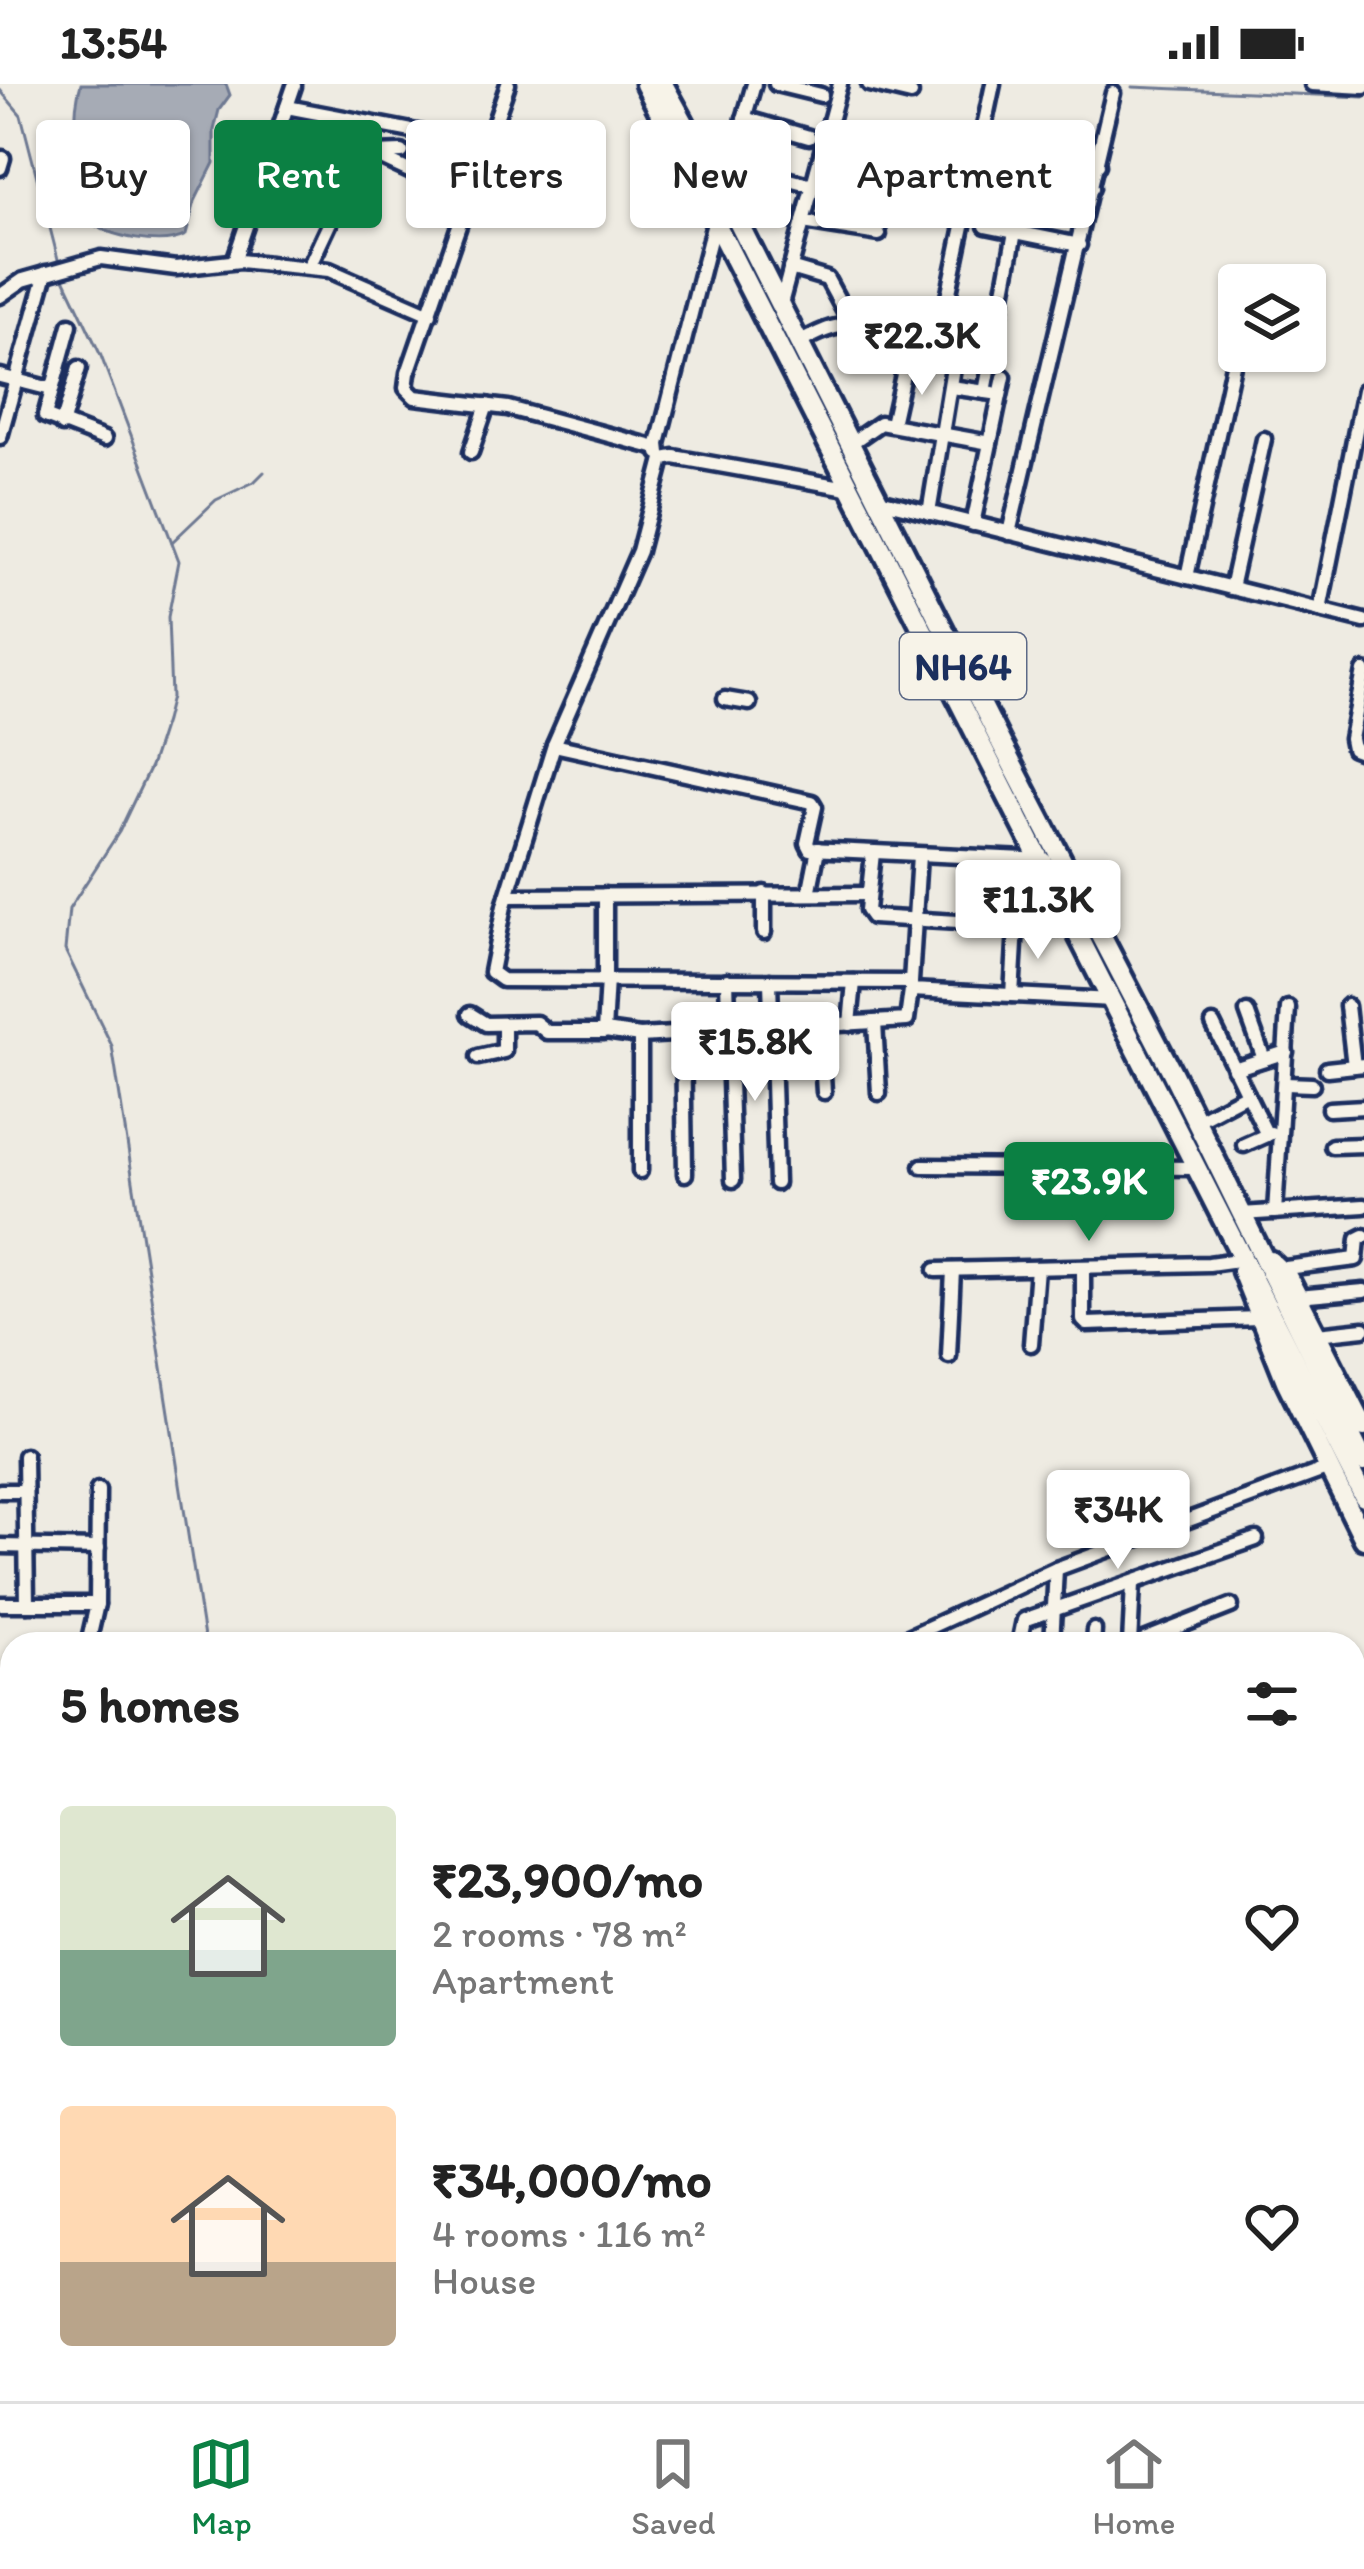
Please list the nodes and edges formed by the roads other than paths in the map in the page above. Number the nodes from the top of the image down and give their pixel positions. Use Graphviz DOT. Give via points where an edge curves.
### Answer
graph roads {
  1 [pos="508,84"];
  2 [pos="645,84"];
  3 [pos="663,84"];
  4 [pos="754,84"];
  5 [pos="776,84"];
  6 [pos="840,84"];
  7 [pos="869,84"];
  8 [pos="993,84"];
  9 [pos="1312,84"];
  10 [pos="294,86"];
  11 [pos="1363,86"];
  12 [pos="1113,93"];
  13 [pos="910,94"];
  14 [pos="821,95"];
  15 [pos="287,106"];
  16 [pos="325,115"];
  17 [pos="744,118"];
  18 [pos="282,120"];
  19 [pos="325,120"];
  20 [pos="496,120"];
  21 [pos="664,120"];
  22 [pos="683,120"];
  23 [pos="830,120"];
  24 [pos="406,130"];
  25 [pos="808,137"];
  26 [pos="402,152"];
  27 [pos="382,153"];
  28 [pos="1097,165"];
  29 [pos="1095,174"];
  30 [pos="815,178"];
  31 [pos="791,180"];
  32 [pos="813,186"];
  33 [pos="803,222"];
  34 [pos="245,228"];
  35 [pos="326,228"];
  36 [pos="459,228"];
  37 [pos="713,228"];
  38 [pos="719,228"];
  39 [pos="741,228"];
  40 [pos="996,228"];
  41 [pos="1082,228"];
  42 [pos="1016,232"];
  43 [pos="879,234"];
  44 [pos="1078,245"];
  45 [pos="234,261"];
  46 [pos="310,267"];
  47 [pos="790,268"];
  48 [pos="47,273"];
  49 [pos="0,296"];
  50 [pos="781,305"];
  51 [pos="430,314"];
  52 [pos="70,325"];
  53 [pos="960,325"];
  54 [pos="853,326"];
  55 [pos="800,342"];
  56 [pos="906,361"];
  57 [pos="79,368"];
  58 [pos="1232,372"];
  59 [pos="0,376"];
  60 [pos="1004,377"];
  61 [pos="16,380"];
  62 [pos="951,387"];
  63 [pos="51,389"];
  64 [pos="1364,390"];
  65 [pos="993,393"];
  66 [pos="488,405"];
  67 [pos="1362,414"];
  68 [pos="892,424"];
  69 [pos="62,425"];
  70 [pos="944,434"];
  71 [pos="0,437"];
  72 [pos="1264,439"];
  73 [pos="104,440"];
  74 [pos="851,443"];
  75 [pos="990,443"];
  76 [pos="471,452"];
  77 [pos="660,453"];
  78 [pos="855,492"];
  79 [pos="881,501"];
  80 [pos="929,513"];
  81 [pos="973,524"];
  82 [pos="1009,533"];
  83 [pos="1187,577"];
  84 [pos="1231,588"];
  85 [pos="1320,610"];
  86 [pos="1364,618"];
  87 [pos="1364,671"];
  88 [pos="724,698"];
  89 [pos="748,703"];
  90 [pos="554,745"];
  91 [pos="1364,753"];
  92 [pos="818,849"];
  93 [pos="873,853"];
  94 [pos="919,855"];
  95 [pos="1051,860"];
  96 [pos="764,893"];
  97 [pos="809,894"];
  98 [pos="868,894"];
  99 [pos="605,895"];
  100 [pos="507,896"];
  101 [pos="914,922"];
  102 [pos="1016,927"];
  103 [pos="1078,929"];
  104 [pos="764,932"];
  105 [pos="606,979"];
  106 [pos="727,980"];
  107 [pos="770,981"];
  108 [pos="854,982"];
  109 [pos="911,986"];
  110 [pos="1012,995"];
  111 [pos="1114,1000"];
  112 [pos="1347,1006"];
  113 [pos="1288,1008"];
  114 [pos="1247,1012"];
  115 [pos="470,1014"];
  116 [pos="875,1022"];
  117 [pos="504,1024"];
  118 [pos="850,1024"];
  119 [pos="1213,1024"];
  120 [pos="820,1026"];
  121 [pos="772,1028"];
  122 [pos="605,1030"];
  123 [pos="730,1030"];
  124 [pos="683,1032"];
  125 [pos="640,1036"];
  126 [pos="1286,1052"];
  127 [pos="478,1057"];
  128 [pos="1264,1059"];
  129 [pos="1359,1066"];
  130 [pos="1234,1069"];
  131 [pos="1327,1069"];
  132 [pos="1285,1084"];
  133 [pos="1312,1085"];
  134 [pos="824,1092"];
  135 [pos="879,1093"];
  136 [pos="1247,1094"];
  137 [pos="1364,1107"];
  138 [pos="1329,1109"];
  139 [pos="1196,1121"];
  140 [pos="1283,1127"];
  141 [pos="1267,1135"];
  142 [pos="1364,1144"];
  143 [pos="1244,1145"];
  144 [pos="1332,1146"];
  145 [pos="922,1166"];
  146 [pos="1199,1168"];
  147 [pos="640,1171"];
  148 [pos="685,1174"];
  149 [pos="733,1180"];
  150 [pos="776,1183"];
  151 [pos="1364,1206"];
  152 [pos="1275,1212"];
  153 [pos="1364,1236"];
  154 [pos="1243,1240"];
  155 [pos="1360,1259"];
  156 [pos="1037,1268"];
  157 [pos="1083,1268"];
  158 [pos="1278,1269"];
  159 [pos="936,1270"];
  160 [pos="952,1270"];
  161 [pos="1364,1291"];
  162 [pos="1298,1297"];
  163 [pos="1259,1318"];
  164 [pos="1364,1329"];
  165 [pos="1317,1334"];
  166 [pos="1031,1344"];
  167 [pos="949,1356"];
  168 [pos="1354,1385"];
  169 [pos="1364,1426"];
  170 [pos="25,1456"];
  171 [pos="1364,1462"];
  172 [pos="1329,1468"];
  173 [pos="98,1490"];
  174 [pos="0,1491"];
  175 [pos="26,1491"];
  176 [pos="1364,1497"];
  177 [pos="1256,1539"];
  178 [pos="1364,1539"];
  179 [pos="0,1546"];
  180 [pos="26,1547"];
  181 [pos="98,1548"];
  182 [pos="1055,1569"];
  183 [pos="1132,1584"];
  184 [pos="0,1604"];
  185 [pos="26,1604"];
  186 [pos="97,1604"];
  187 [pos="1231,1606"];
  188 [pos="1054,1612"];
  189 [pos="91,1632"];
  190 [pos="919,1632"];
  191 [pos="1022,1632"];
  192 [pos="1053,1632"];
  193 [pos="1132,1632"];
  194 [pos="1163,1632"];
  1 -- 20 [label="street"];
  2 -- 21 [label="highway, NH64"];
  3 -- 22 [label="highway, NH64"];
  4 -- 17 [label="street"];
  5 -- 14 [label="street"];
  6 -- 23 [label="street"];
  7 -- 13 [label="street"];
  8 -- 54 [label="street" via="944,316 923,331"];
  9 -- 11 [label="street"];
  10 -- 15 [label="street"];
  12 -- 28 [label="street"];
  15 -- 16 [label="street"];
  15 -- 18 [label="street"];
  16 -- 19 [label="street"];
  16 -- 24 [label="street"];
  17 -- 25 [label="street"];
  26 -- 27 [label="street"];
  28 -- 29 [label="street"];
  30 -- 32 [label="street"];
  31 -- 32 [label="street"];
  32 -- 33 [label="street"];
  33 -- 43 [label="street"];
  33 -- 47 [label="street"];
  34 -- 45 [label="street"];
  35 -- 46 [label="street"];
  36 -- 51 [label="street"];
  37 -- 77 [label="street"];
  38 -- 78 [label="highway, NH64"];
  39 -- 50 [label="highway, NH64"];
  40 -- 42 [label="street"];
  41 -- 44 [label="street"];
  42 -- 44 [label="street"];
  42 -- 65 [label="street"];
  44 -- 82 [label="street"];
  45 -- 46 [label="street"];
  45 -- 48 [label="street" via="176,268 110,258"];
  46 -- 51 [label="street"];
  47 -- 50 [label="street"];
  47 -- 54 [label="street" via="827,279"];
  48 -- 49 [label="street"];
  48 -- 61 [label="street"];
  50 -- 55 [label="highway, NH64"];
  51 -- 66 [label="street" via="408,373 409,393"];
  52 -- 63 [label="street"];
  53 -- 62 [label="street"];
  54 -- 55 [label="street"];
  55 -- 74 [label="highway, NH64"];
  56 -- 68 [label="street"];
  57 -- 69 [label="street"];
  58 -- 83 [label="street"];
  59 -- 61 [label="street"];
  60 -- 65 [label="street"];
  61 -- 63 [label="street"];
  61 -- 71 [label="street"];
  62 -- 65 [label="street"];
  62 -- 70 [label="street"];
  63 -- 69 [label="street" via="45,416"];
  64 -- 67 [label="street"];
  65 -- 75 [label="street"];
  66 -- 76 [label="street"];
  66 -- 77 [label="street"];
  67 -- 85 [label="street"];
  68 -- 70 [label="street"];
  68 -- 74 [label="street"];
  69 -- 73 [label="street"];
  70 -- 75 [label="street"];
  70 -- 80 [label="street"];
  72 -- 84 [label="street"];
  74 -- 79 [label="highway, NH64"];
  75 -- 81 [label="street"];
  77 -- 78 [label="street"];
  77 -- 90 [label="street" via="639,551"];
  78 -- 79 [label="street"];
  78 -- 95 [label="highway, NH64"];
  79 -- 80 [label="street"];
  79 -- 95 [label="highway, NH64"];
  80 -- 81 [label="street"];
  81 -- 82 [label="street"];
  82 -- 83 [label="street"];
  83 -- 84 [label="street"];
  84 -- 85 [label="street"];
  85 -- 86 [label="street"];
  87 -- 91 [label="street" via="1351,746"];
  88 -- 89 [label="street"];
  90 -- 92 [label="street" via="812,802 807,843"];
  90 -- 100 [label="street"];
  92 -- 93 [label="street"];
  92 -- 97 [label="street"];
  93 -- 94 [label="street"];
  93 -- 98 [label="street"];
  94 -- 95 [label="street"];
  94 -- 101 [label="street"];
  95 -- 103 [label="highway, NH64"];
  95 -- 139 [label="highway, NH64"];
  96 -- 97 [label="street"];
  96 -- 99 [label="street"];
  96 -- 104 [label="street"];
  97 -- 98 [label="street"];
  98 -- 101 [label="street" via="872,917"];
  99 -- 100 [label="street"];
  99 -- 105 [label="street"];
  100 -- 105 [label="street" via="494,977"];
  101 -- 102 [label="street"];
  101 -- 109 [label="street"];
  102 -- 103 [label="street"];
  102 -- 110 [label="street"];
  103 -- 111 [label="highway, NH64"];
  105 -- 106 [label="street"];
  105 -- 122 [label="street"];
  106 -- 107 [label="street"];
  106 -- 123 [label="street"];
  107 -- 108 [label="street"];
  107 -- 121 [label="street"];
  108 -- 109 [label="street"];
  108 -- 118 [label="street"];
  109 -- 110 [label="street"];
  109 -- 116 [label="street" via="907,1020"];
  110 -- 111 [label="street"];
  111 -- 146 [label="highway, NH64"];
  112 -- 129 [label="street"];
  113 -- 126 [label="street"];
  114 -- 128 [label="street"];
  115 -- 117 [label="street"];
  116 -- 118 [label="street"];
  116 -- 135 [label="street"];
  117 -- 122 [label="street"];
  117 -- 127 [label="street" via="504,1051"];
  118 -- 120 [label="street"];
  119 -- 130 [label="street"];
  120 -- 121 [label="street"];
  120 -- 134 [label="street"];
  121 -- 123 [label="street"];
  121 -- 150 [label="street"];
  122 -- 125 [label="street"];
  123 -- 124 [label="street"];
  123 -- 149 [label="street"];
  124 -- 125 [label="street"];
  124 -- 148 [label="street"];
  125 -- 147 [label="street"];
  126 -- 128 [label="street"];
  126 -- 132 [label="street"];
  128 -- 130 [label="street"];
  129 -- 131 [label="street"];
  130 -- 136 [label="street"];
  132 -- 133 [label="street"];
  132 -- 140 [label="street"];
  136 -- 139 [label="street"];
  136 -- 141 [label="street"];
  137 -- 138 [label="street"];
  139 -- 154 [label="highway, NH64"];
  140 -- 141 [label="street"];
  140 -- 152 [label="street"];
  141 -- 143 [label="street"];
  142 -- 144 [label="street"];
  145 -- 146 [label="street"];
  146 -- 154 [label="highway, NH64"];
  151 -- 152 [label="street"];
  152 -- 154 [label="street"];
  153 -- 155 [label="street"];
  154 -- 157 [label="street" via="1209,1264"];
  154 -- 158 [label="highway, NH64"];
  154 -- 163 [label="highway, NH64" via="1244,1283"];
  154 -- 171 [label="highway"];
  154 -- 176 [label="highway"];
  155 -- 158 [label="street"];
  156 -- 157 [label="street"];
  156 -- 160 [label="street"];
  156 -- 166 [label="street"];
  157 -- 163 [label="street" via="1087,1324"];
  158 -- 162 [label="highway, NH64"];
  159 -- 160 [label="street"];
  160 -- 167 [label="street"];
  161 -- 162 [label="street"];
  162 -- 165 [label="highway, NH64"];
  163 -- 172 [label="highway, NH64"];
  164 -- 165 [label="street"];
  165 -- 168 [label="highway, NH64"];
  168 -- 169 [label="highway, NH64"];
  170 -- 175 [label="street"];
  172 -- 178 [label="highway, NH64"];
  172 -- 182 [label="street"];
  173 -- 181 [label="street"];
  174 -- 175 [label="street"];
  175 -- 180 [label="street"];
  177 -- 183 [label="street"];
  179 -- 180 [label="street"];
  180 -- 181 [label="street"];
  180 -- 185 [label="street"];
  181 -- 186 [label="street"];
  182 -- 188 [label="street"];
  182 -- 190 [label="street"];
  183 -- 188 [label="street"];
  183 -- 193 [label="street"];
  184 -- 185 [label="street"];
  185 -- 186 [label="street"];
  186 -- 189 [label="street"];
  187 -- 194 [label="street"];
  188 -- 191 [label="street" via="1024,1620"];
  188 -- 192 [label="street"];
}
